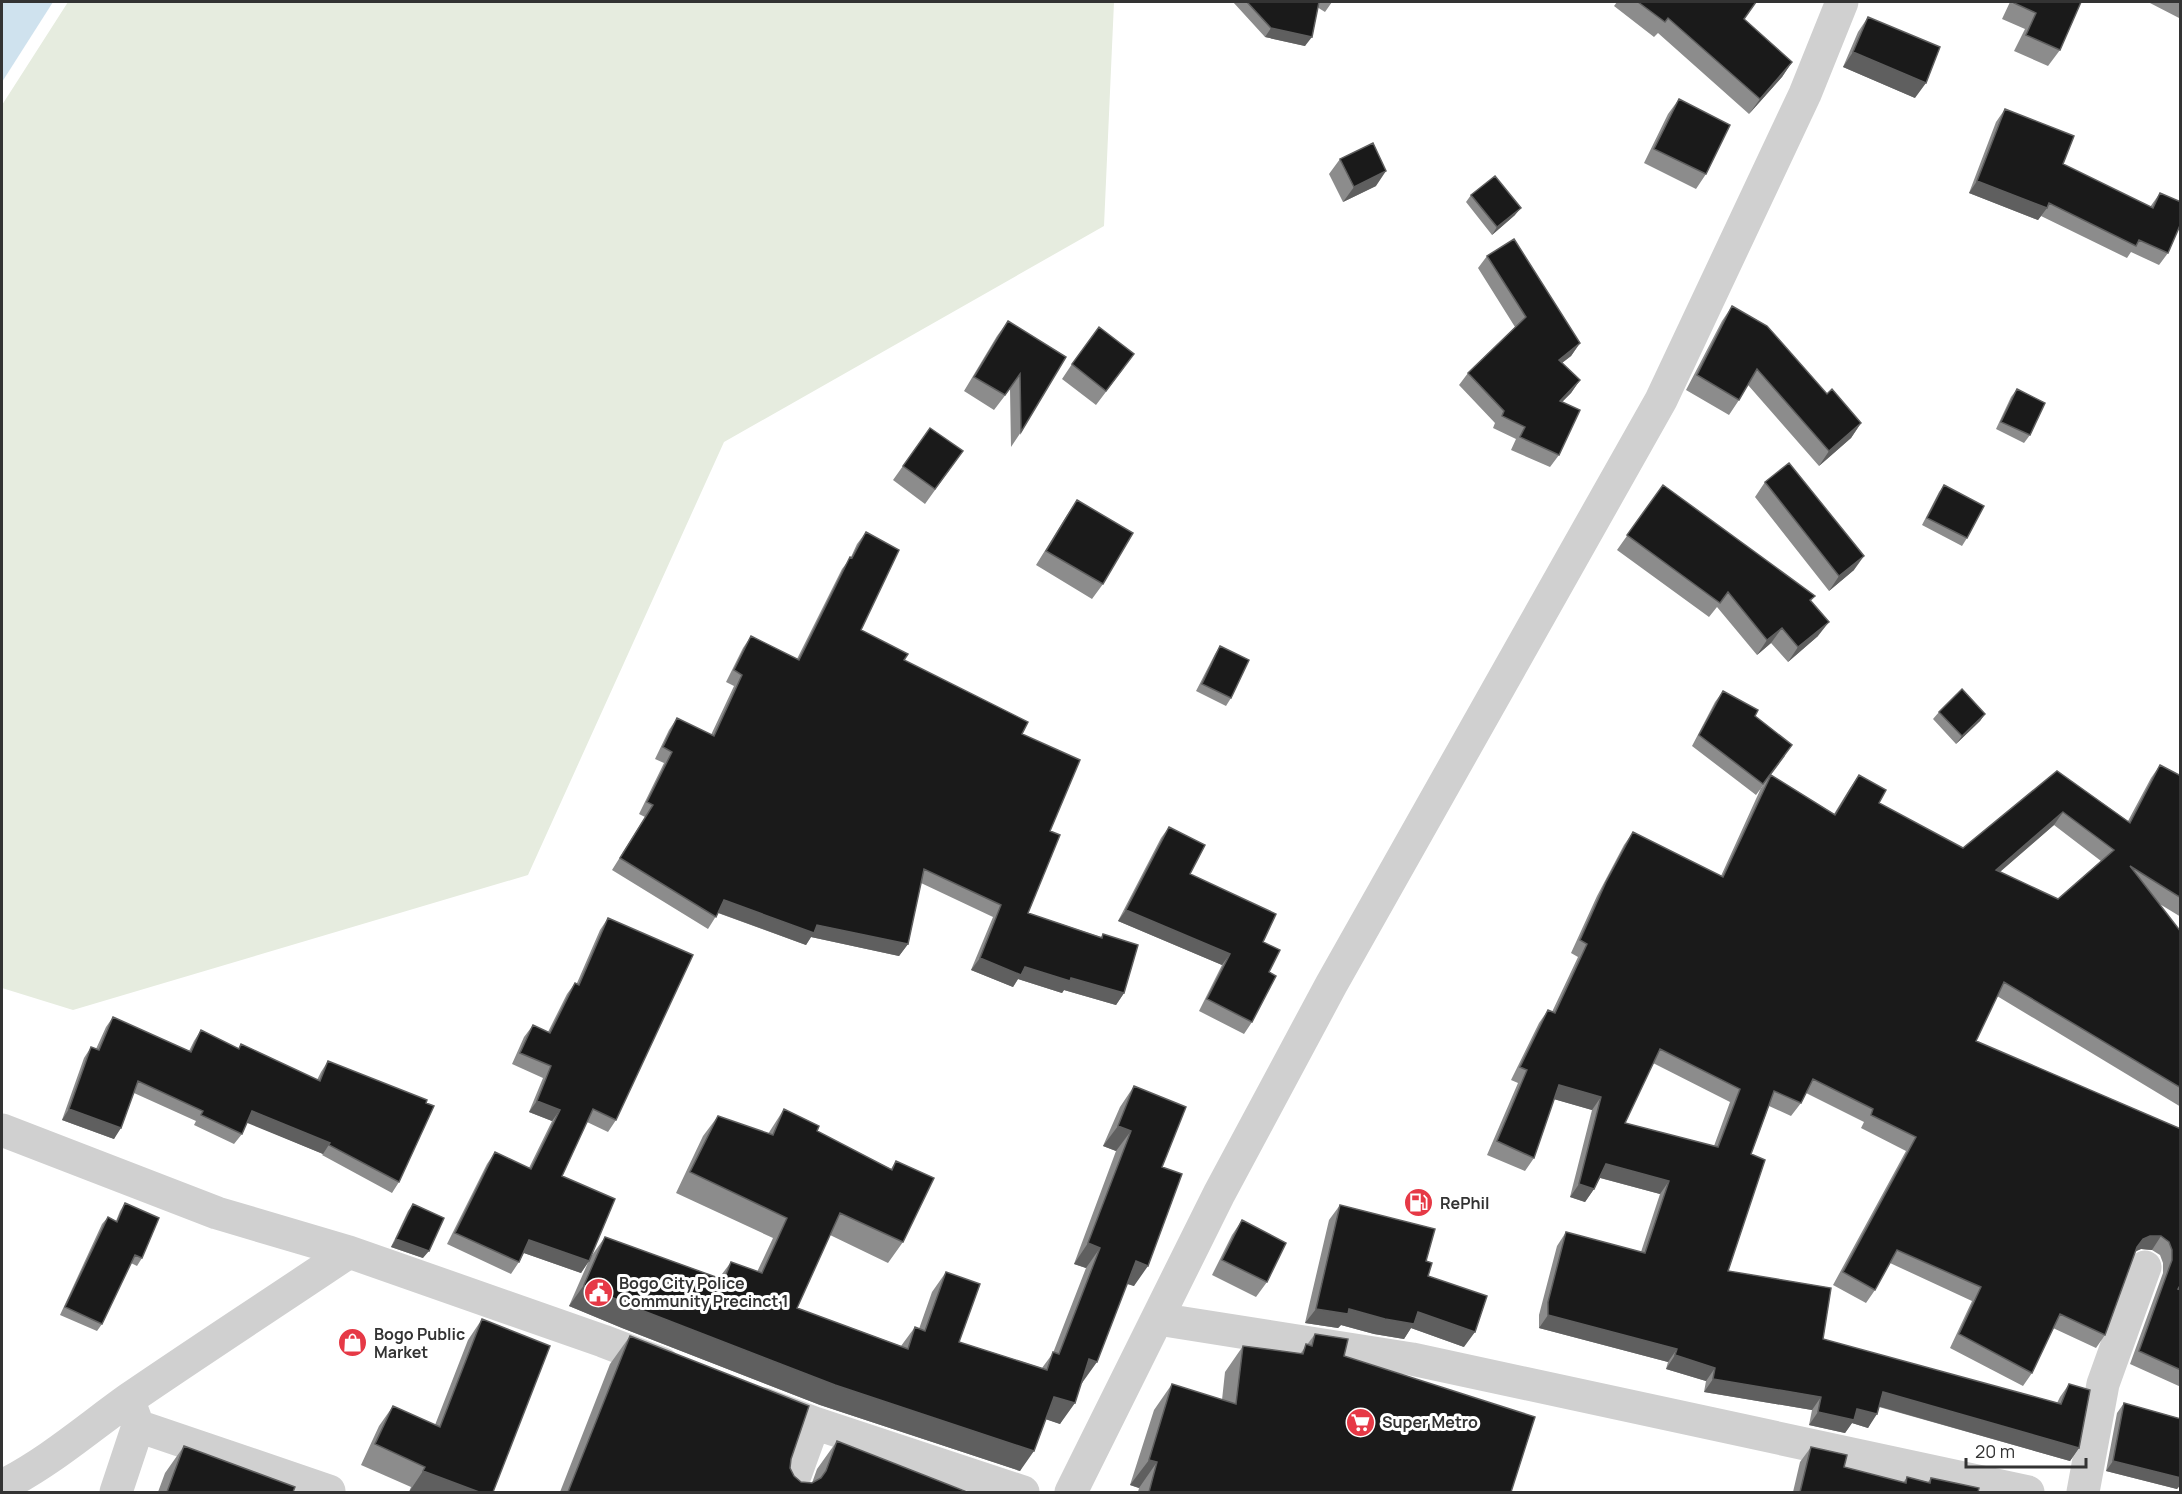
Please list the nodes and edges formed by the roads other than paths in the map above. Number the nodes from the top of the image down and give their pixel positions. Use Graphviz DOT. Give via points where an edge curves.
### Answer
graph roads {
  1 [pos="1842,2"];
  2 [pos="2,1130"];
  3 [pos="349,1252"];
  4 [pos="2145,1267"];
  5 [pos="1158,1319"];
  6 [pos="692,1376"];
  7 [pos="736,1393"];
  8 [pos="133,1413"];
  9 [pos="814,1423"];
  10 [pos="2,1486"];
  11 [pos="116,1492"];
  12 [pos="330,1492"];
  13 [pos="789,1492"];
  14 [pos="1023,1492"];
  15 [pos="1071,1492"];
  16 [pos="2028,1492"];
  17 [pos="2083,1492"];
  1 -- 5 [label="street" via="1805,94 1662,400 1331,985 1219,1194"];
  2 -- 3 [label="street" via="217,1213"];
  3 -- 6 [label="street"];
  3 -- 8 [label="street"];
  4 -- 17 [label="street" via="2103,1384"];
  5 -- 15 [label="street"];
  5 -- 16 [label="street" via="1412,1359"];
  7 -- 9 [label="street"];
  8 -- 10 [label="street" via="74,1442"];
  8 -- 11 [label="street"];
  8 -- 12 [label="street"];
  9 -- 13 [label="street"];
  9 -- 14 [label="street"];
}
